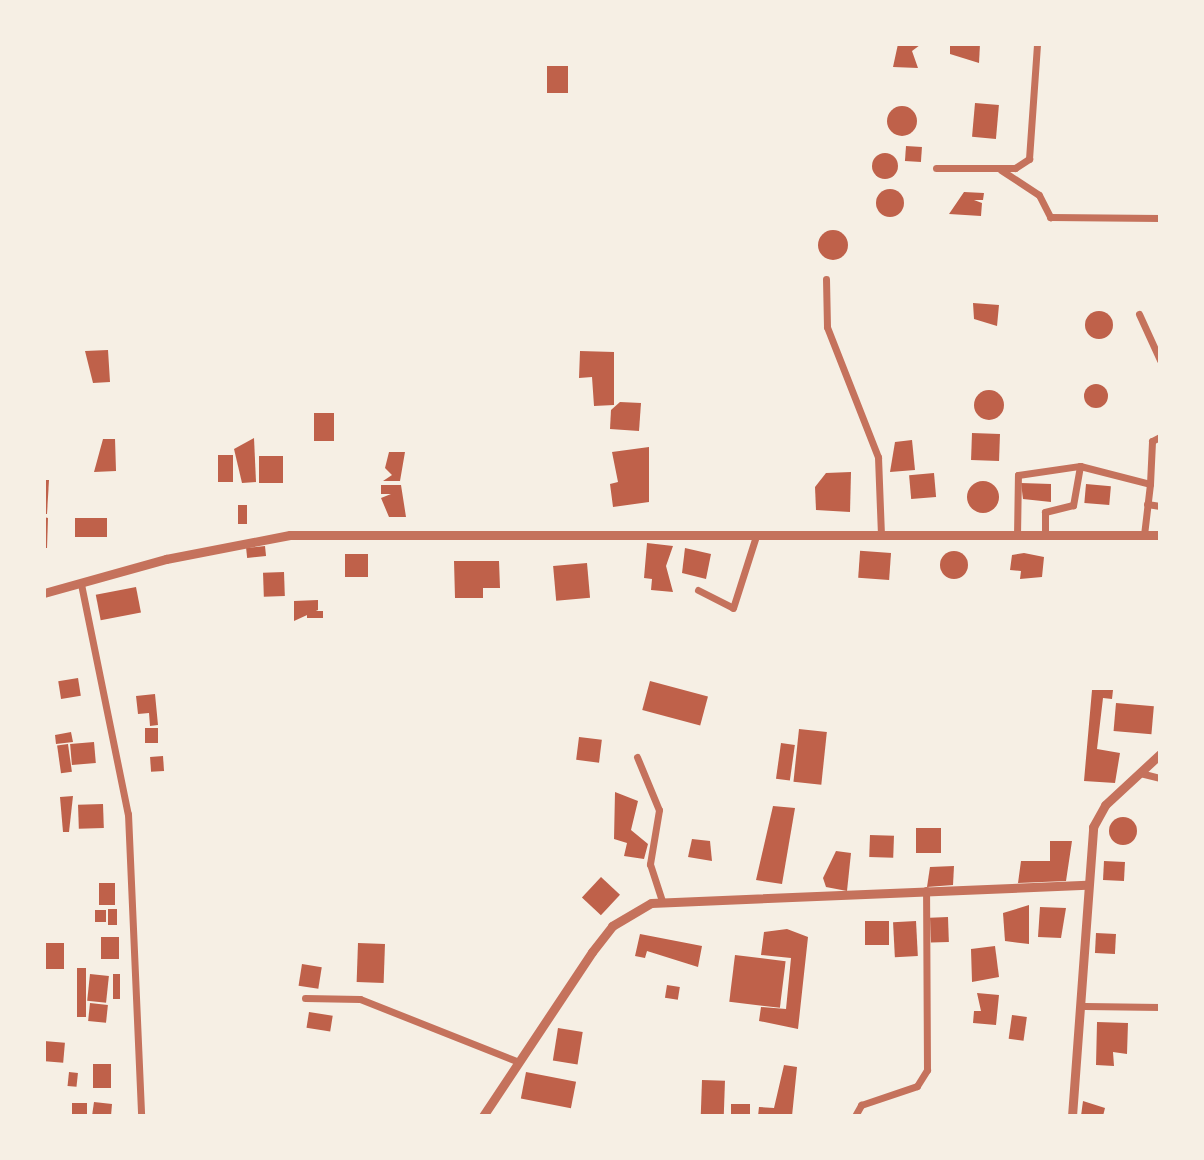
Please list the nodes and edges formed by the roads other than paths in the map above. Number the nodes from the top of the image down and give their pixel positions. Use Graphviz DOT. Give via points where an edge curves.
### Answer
graph roads {
  1 [pos="1037,44"];
  2 [pos="936,168"];
  3 [pos="999,168"];
  4 [pos="1160,218"];
  5 [pos="826,279"];
  6 [pos="1139,314"];
  7 [pos="1160,360"];
  8 [pos="1160,437"];
  9 [pos="1080,466"];
  10 [pos="1150,484"];
  11 [pos="1147,504"];
  12 [pos="1160,506"];
  13 [pos="1045,534"];
  14 [pos="881,535"];
  15 [pos="1144,535"];
  16 [pos="1160,535"];
  17 [pos="756,536"];
  18 [pos="1017,536"];
  19 [pos="81,584"];
  20 [pos="698,590"];
  21 [pos="44,593"];
  22 [pos="1160,754"];
  23 [pos="637,757"];
  24 [pos="1140,773"];
  25 [pos="1160,778"];
  26 [pos="1087,885"];
  27 [pos="926,890"];
  28 [pos="662,900"];
  29 [pos="305,998"];
  30 [pos="1085,1006"];
  31 [pos="1160,1007"];
  32 [pos="519,1062"];
  33 [pos="141,1116"];
  34 [pos="483,1116"];
  35 [pos="855,1116"];
  36 [pos="1072,1116"];
  1 -- 3 [label="street" via="1029,159"];
  2 -- 3 [label="street"];
  3 -- 4 [label="street" via="1039,195 1050,217"];
  5 -- 14 [label="street" via="827,327 878,457"];
  6 -- 7 [label="street"];
  8 -- 10 [label="street" via="1152,441"];
  9 -- 10 [label="street"];
  9 -- 13 [label="street" via="1073,505 1045,512"];
  9 -- 18 [label="street" via="1018,475"];
  10 -- 11 [label="street"];
  11 -- 12 [label="street"];
  11 -- 15 [label="street"];
  13 -- 15 [label="street"];
  13 -- 18 [label="street"];
  14 -- 17 [label="street"];
  14 -- 18 [label="street"];
  15 -- 16 [label="street"];
  17 -- 19 [label="street" via="290,535 166,559"];
  17 -- 20 [label="street" via="733,608"];
  19 -- 21 [label="street"];
  19 -- 33 [label="street" via="128,814"];
  22 -- 24 [label="street"];
  23 -- 28 [label="street" via="659,810 650,864"];
  24 -- 25 [label="street"];
  24 -- 26 [label="street" via="1098,815"];
  26 -- 27 [label="street"];
  26 -- 30 [label="street"];
  27 -- 28 [label="street"];
  27 -- 35 [label="street" via="927,1070 917,1086 861,1105"];
  28 -- 32 [label="street" via="612,926"];
  29 -- 32 [label="street" via="360,999"];
  30 -- 31 [label="street"];
  30 -- 36 [label="street"];
  32 -- 34 [label="street"];
}
